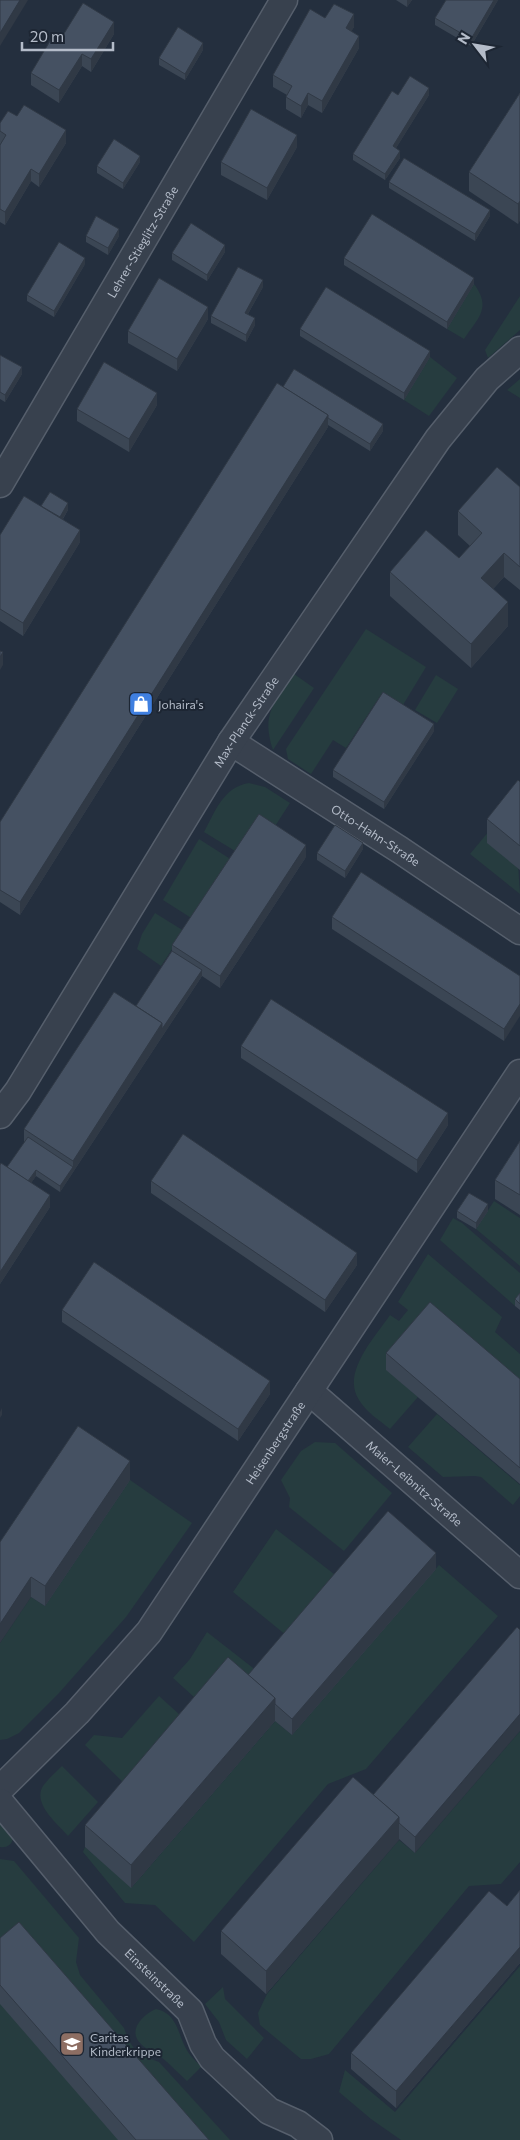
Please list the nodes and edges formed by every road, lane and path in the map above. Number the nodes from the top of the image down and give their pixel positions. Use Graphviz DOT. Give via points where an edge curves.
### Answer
graph roads {
  1 [pos="284,0"];
  2 [pos="520,350"];
  3 [pos="0,484"];
  4 [pos="230,742"];
  5 [pos="520,931"];
  6 [pos="520,1073"];
  7 [pos="0,1115"];
  8 [pos="309,1391"];
  9 [pos="520,1574"];
  10 [pos="0,1788"];
  11 [pos="0,1802"];
  12 [pos="319,2140"];
  1 -- 3 [label="street, Lehrer-Stieglitz-Straße"];
  2 -- 4 [label="street, Max-Planck-Straße" via="487,379 438,439"];
  4 -- 5 [label="street, Otto-Hahn-Straße"];
  4 -- 7 [label="street, Max-Planck-Straße" via="18,1091"];
  6 -- 8 [label="street, Heisenbergstraße"];
  8 -- 9 [label="street, Maier-Leibnitz-Straße"];
  8 -- 10 [label="street, Heisenbergstraße" via="149,1632 77,1713"];
  11 -- 12 [label="street, Einsteinstraße" via="108,1932 190,2011 212,2058 269,2111 298,2124"];
}
